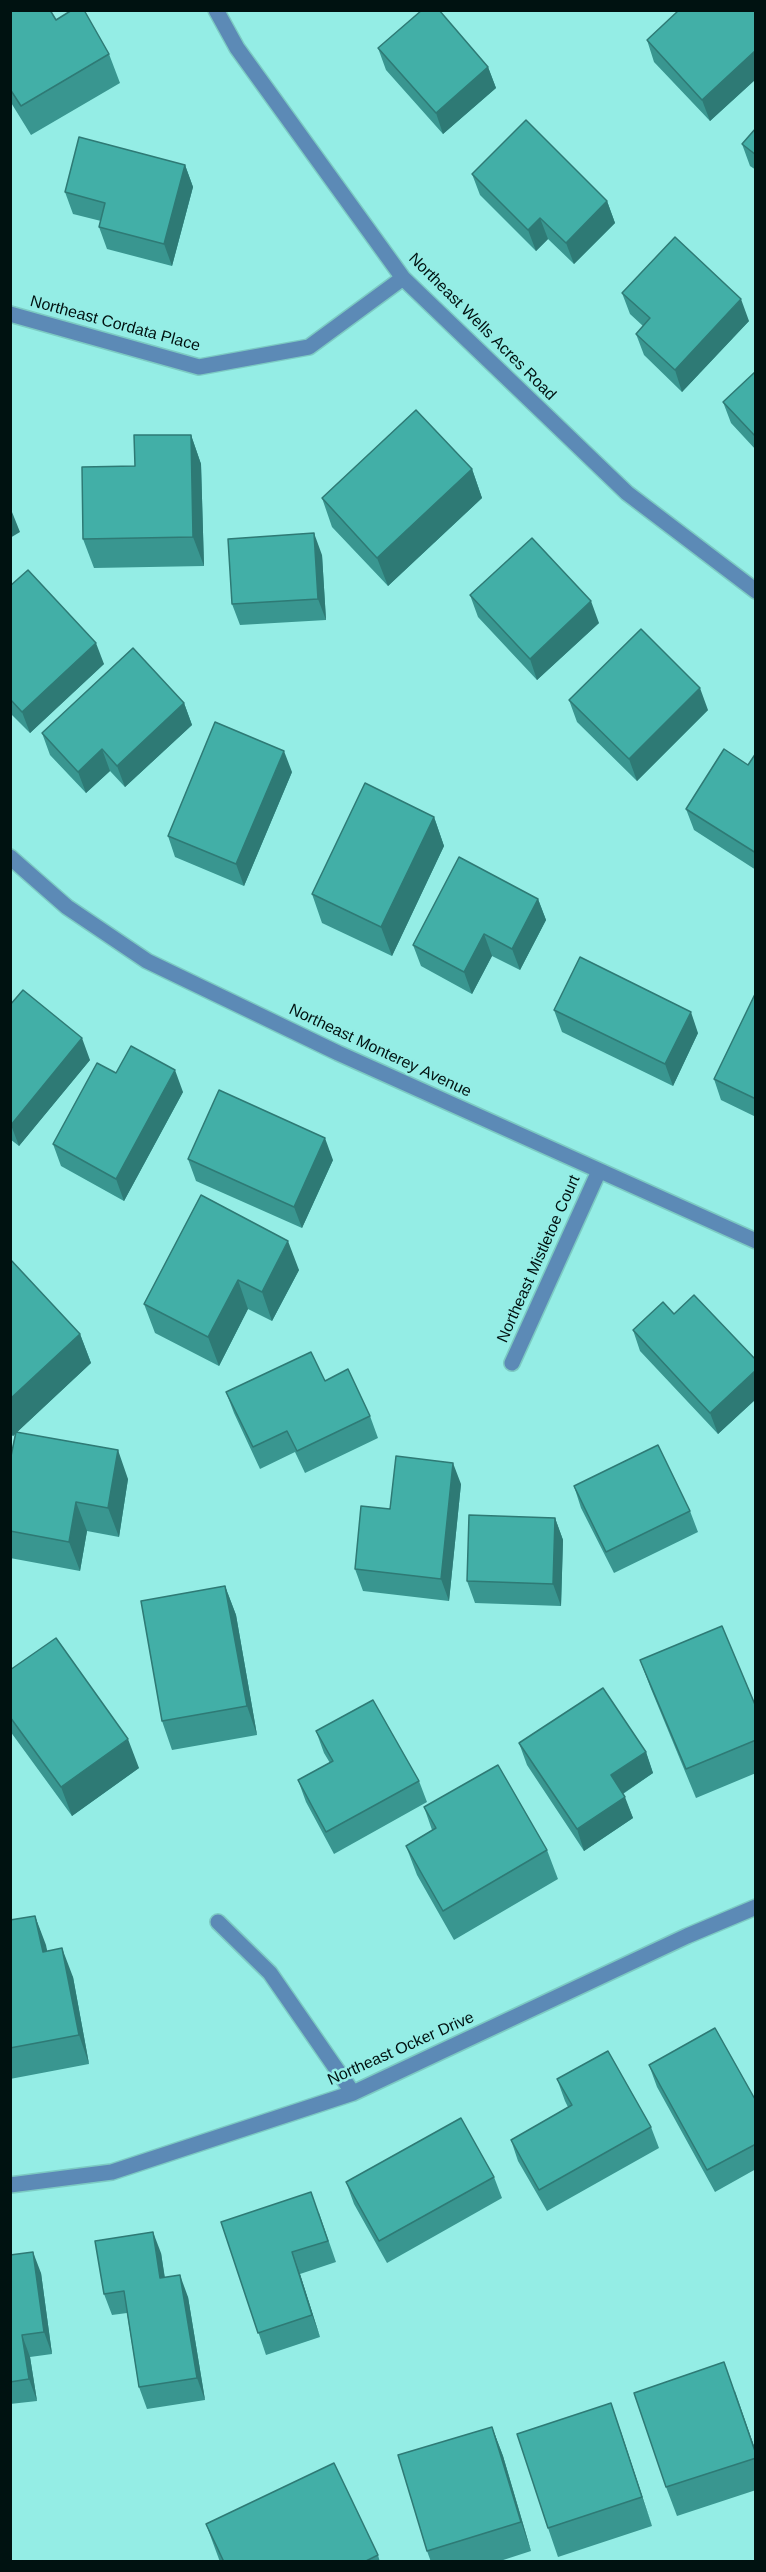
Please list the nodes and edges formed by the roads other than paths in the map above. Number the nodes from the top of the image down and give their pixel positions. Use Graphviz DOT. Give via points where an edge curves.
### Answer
graph roads {
  1 [pos="216,10"];
  2 [pos="403,278"];
  3 [pos="10,314"];
  4 [pos="756,591"];
  5 [pos="10,857"];
  6 [pos="599,1171"];
  7 [pos="756,1241"];
  8 [pos="512,1363"];
  9 [pos="756,1907"];
  10 [pos="218,1922"];
  11 [pos="353,2093"];
  12 [pos="10,2185"];
  1 -- 2 [label="street, Northeast Wells Acres Road" via="237,48"];
  2 -- 3 [label="street, Northeast Cordata Place" via="309,347 199,367"];
  2 -- 4 [label="street, Northeast Wells Acres Road" via="627,493"];
  5 -- 6 [label="street, Northeast Monterey Avenue" via="67,907 147,961"];
  6 -- 7 [label="street, Northeast Monterey Avenue"];
  6 -- 8 [label="street, Northeast Mistletoe Court"];
  9 -- 11 [label="street, Northeast Ocker Drive"];
  10 -- 11 [label="street" via="270,1973"];
  11 -- 12 [label="street, Northeast Ocker Drive" via="112,2172"];
}
